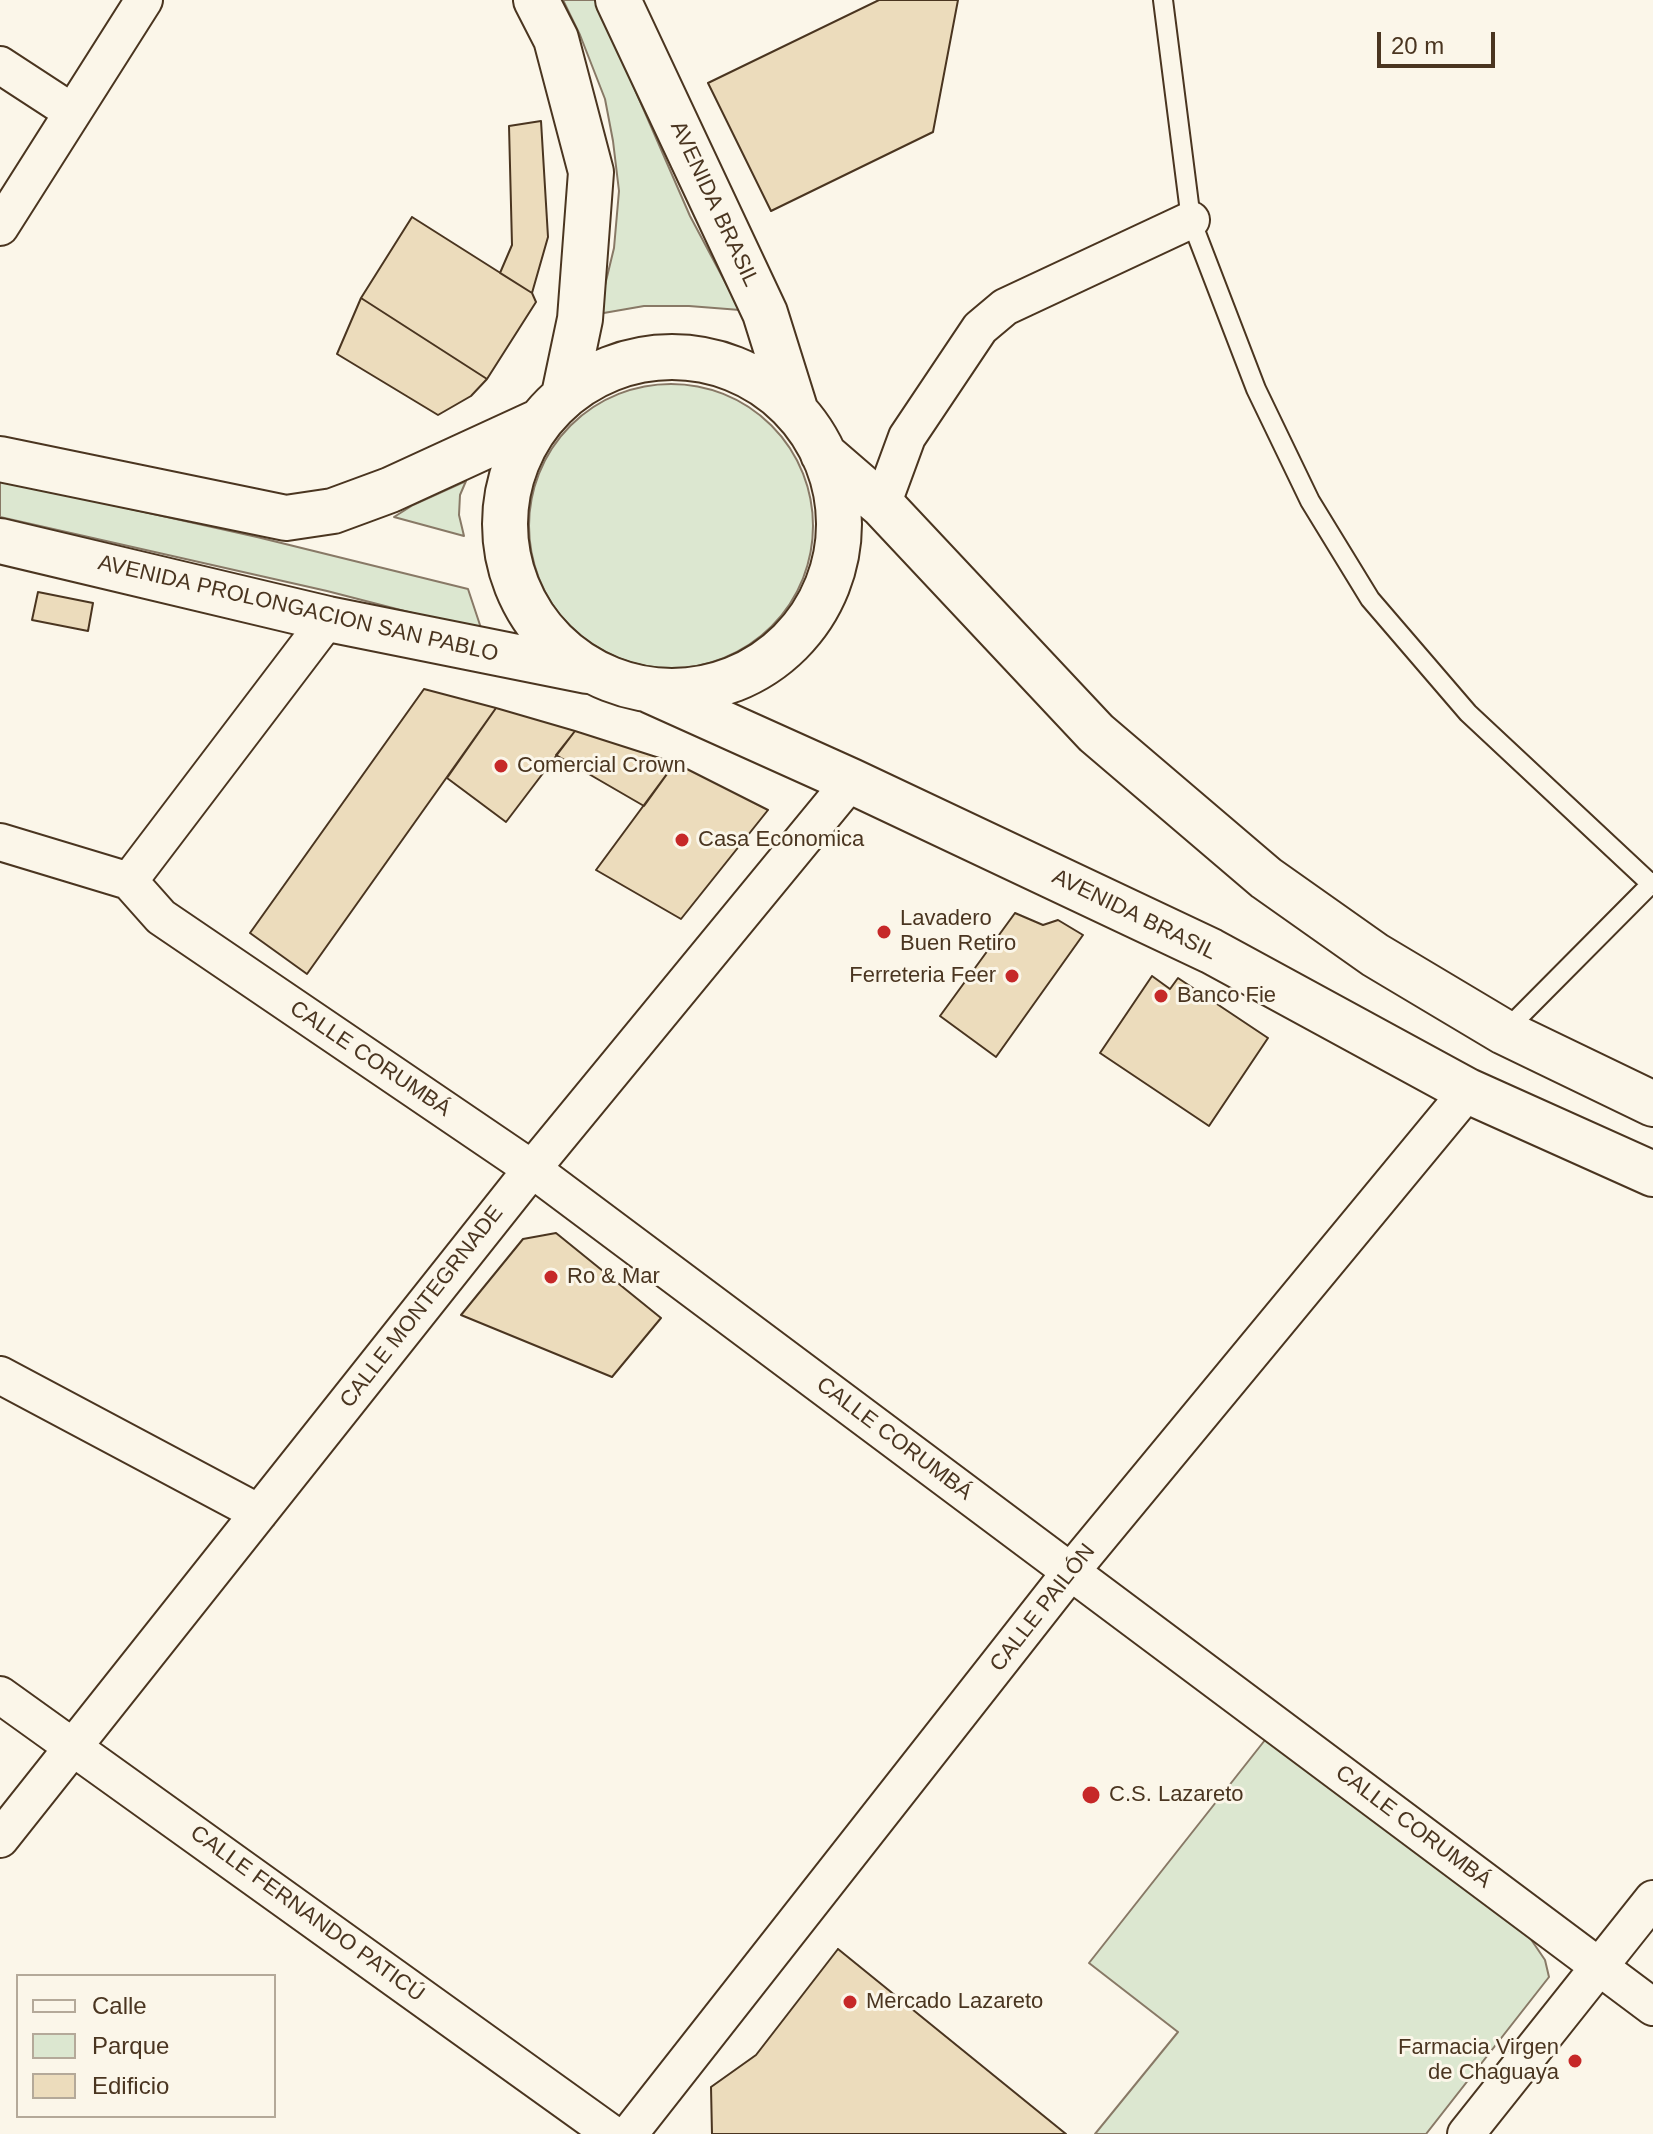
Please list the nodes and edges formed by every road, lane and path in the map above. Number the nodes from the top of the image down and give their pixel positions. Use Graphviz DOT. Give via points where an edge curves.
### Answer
graph roads {
  1 [pos="144,0"];
  2 [pos="536,0"];
  3 [pos="618,0"];
  4 [pos="1163,0"];
  5 [pos="0,65"];
  6 [pos="72,112"];
  7 [pos="1191,220"];
  8 [pos="0,227"];
  9 [pos="551,408"];
  10 [pos="796,412"];
  11 [pos="823,454"];
  12 [pos="0,459"];
  13 [pos="882,505"];
  14 [pos="0,541"];
  15 [pos="328,619"];
  16 [pos="596,673"];
  17 [pos="651,691"];
  18 [pos="851,781"];
  19 [pos="0,842"];
  20 [pos="129,881"];
  21 [pos="1652,883"];
  22 [pos="1504,1032"];
  23 [pos="1468,1091"];
  24 [pos="1653,1104"];
  25 [pos="532,1169"];
  26 [pos="1653,1174"];
  27 [pos="0,1375"];
  28 [pos="259,1513"];
  29 [pos="1072,1570"];
  30 [pos="0,1695"];
  31 [pos="75,1747"];
  32 [pos="0,1839"];
  33 [pos="1653,1899"];
  34 [pos="1599,1968"];
  35 [pos="1653,2007"];
  36 [pos="612,2134"];
  37 [pos="629,2134"];
  38 [pos="1466,2134"];
  1 -- 6 [label="street"];
  2 -- 9 [label="main road" via="556,39 591,172 580,319"];
  3 -- 10 [label="main road, AVENIDA BRASIL" via="765,313"];
  4 -- 7 [label="lane"];
  5 -- 6 [label="street"];
  6 -- 8 [label="street"];
  7 -- 13 [label="street" via="1005,307 980,328 907,437"];
  7 -- 21 [label="lane" via="1263,403 1310,501 1370,599 1468,713"];
  9 -- 10 [label="main road" via="580,383 615,366 693,358 749,376"];
  9 -- 12 [label="main road" via="390,490 333,511 286,518"];
  9 -- 16 [label="main road" via="518,455 507,492 504,531 510,570 536,623 563,651"];
  10 -- 11 [label="main road"];
  11 -- 13 [label="main road"];
  11 -- 17 [label="main road" via="835,489 839,536 830,582 813,615 775,657 743,677 689,691"];
  13 -- 22 [label="main road" via="1096,733 1266,878 1375,955"];
  14 -- 15 [label="main road, AVENIDA PROLONGACION SAN PABLO"];
  15 -- 16 [label="main road, AVENIDA PROLONGACION SAN PABLO"];
  15 -- 20 [label="street"];
  16 -- 17 [label="main road"];
  17 -- 18 [label="main road, AVENIDA BRASIL"];
  18 -- 23 [label="main road, AVENIDA BRASIL" via="1211,951"];
  18 -- 25 [label="street, CALLE MONTEGRNADE"];
  19 -- 20 [label="street"];
  20 -- 25 [label="street, CALLE CORUMBÁ" via="161,917"];
  21 -- 22 [label="lane"];
  22 -- 24 [label="main road"];
  23 -- 26 [label="main road, AVENIDA BRASIL"];
  23 -- 29 [label="street, CALLE PAILÓN"];
  25 -- 28 [label="street, CALLE MONTEGRNADE"];
  25 -- 29 [label="street, CALLE CORUMBÁ"];
  27 -- 28 [label="street"];
  28 -- 31 [label="street, CALLE MONTEGRNADE"];
  29 -- 34 [label="street, CALLE CORUMBÁ"];
  29 -- 37 [label="street, CALLE PAILÓN"];
  30 -- 31 [label="street, CALLE FERNANDO PATICÚ"];
  31 -- 32 [label="street, CALLE MONTEGRNADE"];
  31 -- 36 [label="street, CALLE FERNANDO PATICÚ"];
  33 -- 34 [label="street"];
  34 -- 35 [label="street, CALLE CORUMBÁ"];
  34 -- 38 [label="street"];
}
